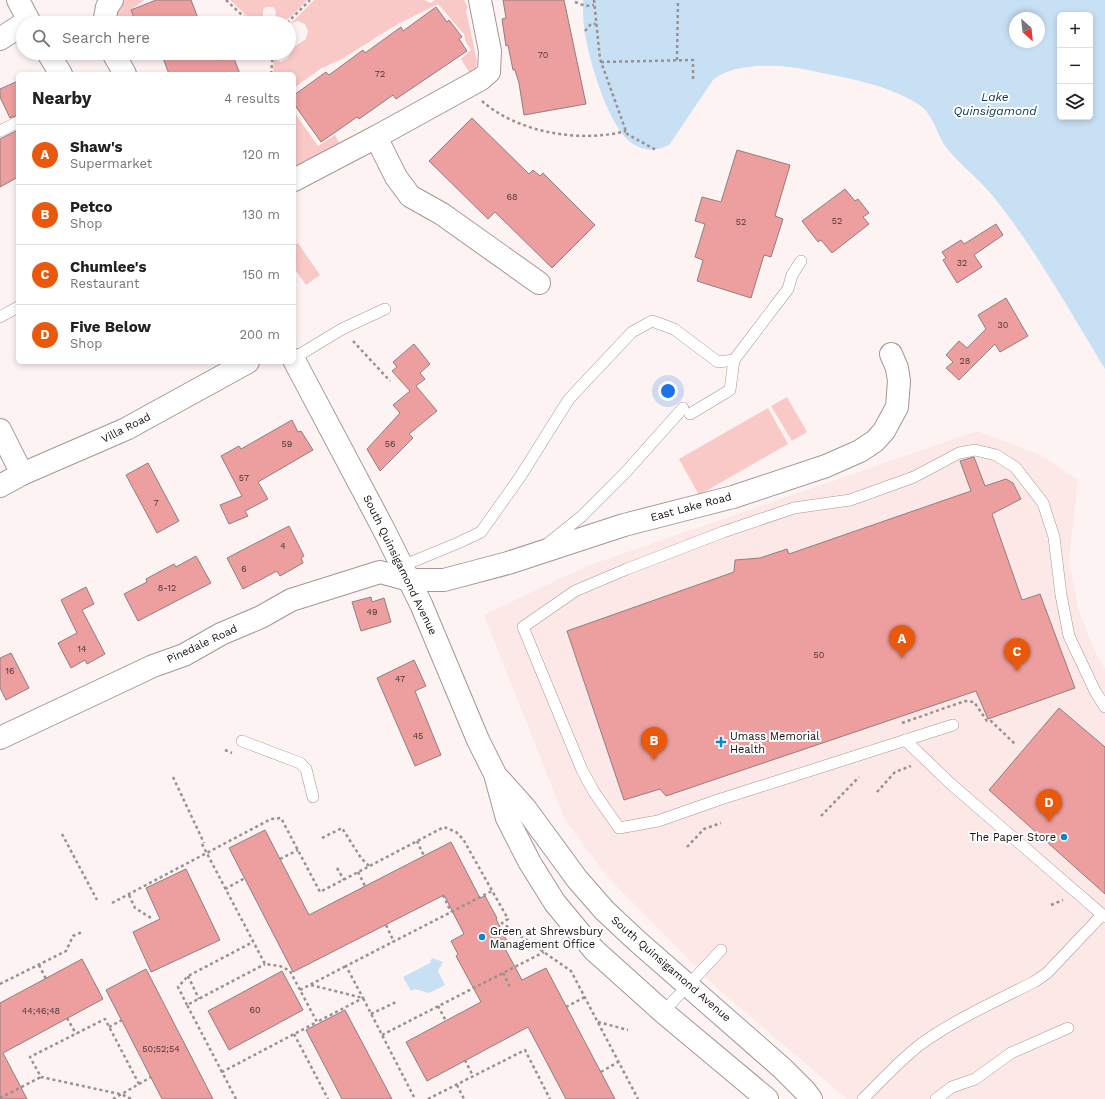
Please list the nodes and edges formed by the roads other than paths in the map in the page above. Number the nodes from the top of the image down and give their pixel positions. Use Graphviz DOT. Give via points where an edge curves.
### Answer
graph roads {
  1 [pos="18,0"];
  2 [pos="112,0"];
  3 [pos="480,0"];
  4 [pos="24,16"];
  5 [pos="105,16"];
  6 [pos="16,30"];
  7 [pos="0,39"];
  8 [pos="52,60"];
  9 [pos="117,60"];
  10 [pos="60,72"];
  11 [pos="124,72"];
  12 [pos="16,123"];
  13 [pos="0,131"];
  14 [pos="376,137"];
  15 [pos="296,179"];
  16 [pos="801,261"];
  17 [pos="539,283"];
  18 [pos="16,308"];
  19 [pos="385,309"];
  20 [pos="0,317"];
  21 [pos="891,354"];
  22 [pos="296,358"];
  23 [pos="734,360"];
  24 [pos="296,363"];
  25 [pos="244,364"];
  26 [pos="0,430"];
  27 [pos="22,474"];
  28 [pos="0,486"];
  29 [pos="532,555"];
  30 [pos="405,573"];
  31 [pos="1105,707"];
  32 [pos="953,725"];
  33 [pos="0,738"];
  34 [pos="904,740"];
  35 [pos="242,741"];
  36 [pos="495,774"];
  37 [pos="313,798"];
  38 [pos="1104,916"];
  39 [pos="721,950"];
  40 [pos="690,986"];
  41 [pos="663,1012"];
  42 [pos="1068,1028"];
  43 [pos="767,1099"];
  44 [pos="811,1099"];
  45 [pos="863,1099"];
  46 [pos="936,1099"];
  1 -- 4 [label="street"];
  2 -- 5 [label="street"];
  3 -- 14 [label="street" via="489,41 489,72 481,79"];
  6 -- 7 [label="street"];
  8 -- 10 [label="street"];
  9 -- 11 [label="street"];
  12 -- 13 [label="lane"];
  14 -- 15 [label="street"];
  14 -- 17 [label="street" via="396,177 410,196 442,214"];
  16 -- 23 [label="lane" via="792,275 788,289"];
  18 -- 20 [label="lane"];
  19 -- 22 [label="lane" via="342,329"];
  21 -- 29 [label="street, East Lake Road" via="899,381 898,407 884,431 860,451 826,466 733,497 624,525"];
  23 -- 29 [label="lane" via="730,390 686,411 582,516"];
  23 -- 30 [label="lane" via="718,362 674,329 652,321 632,332 569,399 481,532"];
  24 -- 30 [label="street, South Quinsigamond Avenue"];
  25 -- 27 [label="street, Villa Road" via="126,429"];
  26 -- 27 [label="street"];
  27 -- 28 [label="street, Villa Road"];
  29 -- 30 [label="street, East Lake Road" via="444,580"];
  30 -- 33 [label="street, Pinedale Road" via="380,572 291,600 184,655 153,666"];
  30 -- 36 [label="street, South Quinsigamond Avenue" via="430,623 478,740"];
  31 -- 34 [label="lane" via="1069,636 1054,537 1042,504 1015,467 996,455 975,450 959,453 914,477 850,500 794,508 627,569 575,591 523,627 582,770 619,828 658,821"];
  32 -- 34 [label="lane"];
  34 -- 38 [label="lane"];
  35 -- 37 [label="lane" via="300,763 306,769"];
  36 -- 40 [label="street, South Quinsigamond Avenue" via="525,808 577,879 605,911"];
  36 -- 41 [label="street, South Quinsigamond Avenue" via="507,818 530,863 555,903 594,950"];
  38 -- 45 [label="lane" via="1047,973 921,1044"];
  39 -- 40 [label="lane"];
  40 -- 41 [label="lane"];
  40 -- 44 [label="street, South Quinsigamond Avenue" via="782,1068"];
  41 -- 43 [label="street, South Quinsigamond Avenue"];
  42 -- 46 [label="lane" via="1011,1053 975,1079 952,1087"];
}
